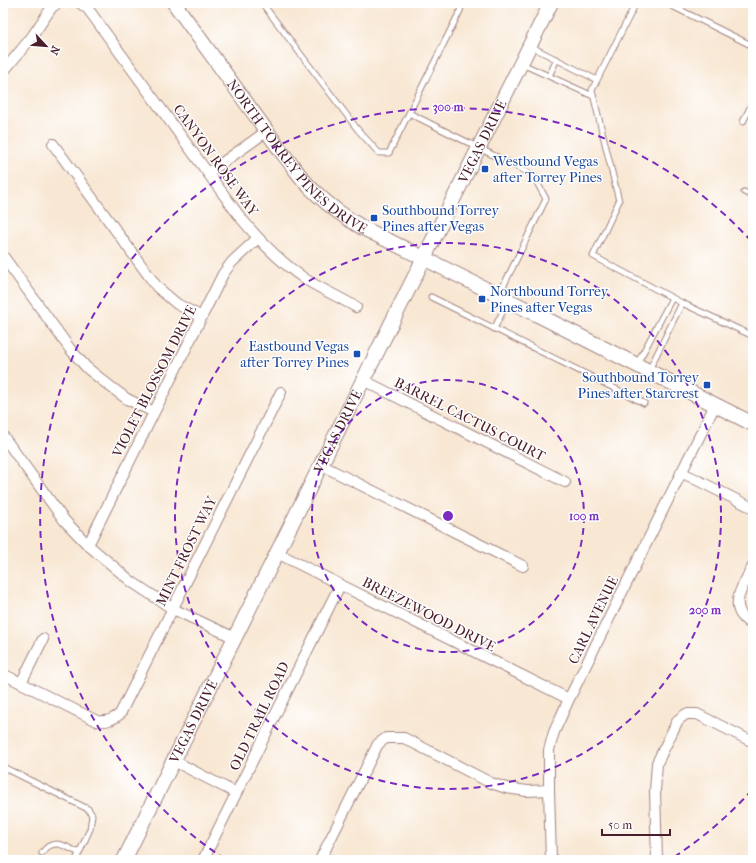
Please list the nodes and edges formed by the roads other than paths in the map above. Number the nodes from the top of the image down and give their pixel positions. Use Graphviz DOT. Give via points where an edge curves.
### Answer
graph roads {
  1 [pos="58,3"];
  2 [pos="80,3"];
  3 [pos="175,3"];
  4 [pos="262,3"];
  5 [pos="462,3"];
  6 [pos="551,3"];
  7 [pos="636,3"];
  8 [pos="666,3"];
  9 [pos="677,6"];
  10 [pos="530,46"];
  11 [pos="753,46"];
  12 [pos="557,60"];
  13 [pos="521,64"];
  14 [pos="3,72"];
  15 [pos="549,76"];
  16 [pos="597,80"];
  17 [pos="593,96"];
  18 [pos="753,101"];
  19 [pos="409,113"];
  20 [pos="743,122"];
  21 [pos="267,131"];
  22 [pos="53,144"];
  23 [pos="479,148"];
  24 [pos="208,173"];
  25 [pos="744,192"];
  26 [pos="753,196"];
  27 [pos="258,238"];
  28 [pos="3,256"];
  29 [pos="424,258"];
  30 [pos="430,297"];
  31 [pos="504,298"];
  32 [pos="672,298"];
  33 [pos="682,303"];
  34 [pos="356,307"];
  35 [pos="202,318"];
  36 [pos="494,329"];
  37 [pos="753,336"];
  38 [pos="636,365"];
  39 [pos="649,371"];
  40 [pos="363,380"];
  41 [pos="281,392"];
  42 [pos="644,403"];
  43 [pos="715,405"];
  44 [pos="154,412"];
  45 [pos="753,424"];
  46 [pos="3,436"];
  47 [pos="321,465"];
  48 [pos="681,472"];
  49 [pos="565,482"];
  50 [pos="753,508"];
  51 [pos="88,545"];
  52 [pos="277,553"];
  53 [pos="523,566"];
  54 [pos="753,566"];
  55 [pos="340,585"];
  56 [pos="173,609"];
  57 [pos="753,625"];
  58 [pos="235,638"];
  59 [pos="43,639"];
  60 [pos="3,674"];
  61 [pos="21,683"];
  62 [pos="569,699"];
  63 [pos="753,742"];
  64 [pos="174,761"];
  65 [pos="3,767"];
  66 [pos="549,790"];
  67 [pos="236,793"];
  68 [pos="42,853"];
  69 [pos="79,853"];
  70 [pos="76,860"];
  71 [pos="124,860"];
  72 [pos="203,860"];
  73 [pos="320,860"];
  74 [pos="551,860"];
  75 [pos="657,860"];
  1 -- 14 [label="street" via="52,7"];
  2 -- 24 [label="street, CANYON ROSE WAY" via="88,9"];
  3 -- 21 [label="main road, NORTH TORREY PINES DRIVE"];
  4 -- 19 [label="lane" via="358,130 379,153 388,153"];
  5 -- 19 [label="lane"];
  6 -- 10 [label="main road, VEGAS DRIVE"];
  7 -- 16 [label="lane"];
  8 -- 9 [label="lane"];
  9 -- 11 [label="lane"];
  10 -- 12 [label="lane"];
  10 -- 13 [label="main road, VEGAS DRIVE"];
  12 -- 15 [label="lane"];
  12 -- 16 [label="lane"];
  13 -- 15 [label="lane"];
  13 -- 23 [label="main road, VEGAS DRIVE"];
  15 -- 17 [label="lane"];
  16 -- 17 [label="lane" via="592,90"];
  17 -- 32 [label="lane" via="619,201 594,256"];
  18 -- 20 [label="lane"];
  19 -- 23 [label="lane"];
  21 -- 24 [label="street"];
  21 -- 29 [label="main road, NORTH TORREY PINES DRIVE" via="301,177 332,207 363,228"];
  22 -- 35 [label="street" via="157,287 177,304"];
  23 -- 29 [label="main road, VEGAS DRIVE"];
  23 -- 31 [label="lane" via="533,175 546,199"];
  24 -- 27 [label="street, CANYON ROSE WAY"];
  25 -- 26 [label="lane"];
  27 -- 34 [label="street, CANYON ROSE WAY" via="305,279"];
  27 -- 35 [label="street, VIOLET BLOSSOM DRIVE" via="223,274"];
  28 -- 44 [label="street" via="70,349 87,368 117,392"];
  29 -- 31 [label="main road, NORTH TORREY PINES DRIVE"];
  29 -- 40 [label="main road, VEGAS DRIVE"];
  30 -- 36 [label="lane"];
  31 -- 36 [label="lane"];
  31 -- 38 [label="main road, NORTH TORREY PINES DRIVE"];
  32 -- 33 [label="lane"];
  32 -- 38 [label="lane"];
  33 -- 37 [label="lane"];
  33 -- 39 [label="lane"];
  35 -- 44 [label="street, VIOLET BLOSSOM DRIVE"];
  36 -- 42 [label="lane"];
  38 -- 39 [label="main road, NORTH TORREY PINES DRIVE"];
  39 -- 43 [label="main road, NORTH TORREY PINES DRIVE"];
  40 -- 47 [label="main road, VEGAS DRIVE"];
  40 -- 49 [label="street, BARREL CACTUS COURT"];
  41 -- 56 [label="street, MINT FROST WAY"];
  43 -- 45 [label="main road, NORTH TORREY PINES DRIVE"];
  43 -- 48 [label="street, CARL AVENUE"];
  44 -- 51 [label="street, VIOLET BLOSSOM DRIVE"];
  46 -- 51 [label="street" via="64,520"];
  47 -- 52 [label="main road, VEGAS DRIVE"];
  47 -- 53 [label="street"];
  48 -- 50 [label="street"];
  48 -- 62 [label="street, CARL AVENUE"];
  51 -- 56 [label="street" via="132,582"];
  52 -- 55 [label="street, BREEZEWOOD DRIVE"];
  52 -- 58 [label="main road, VEGAS DRIVE"];
  54 -- 57 [label="street" via="737,602 742,618"];
  55 -- 62 [label="street, BREEZEWOOD DRIVE"];
  55 -- 67 [label="street, OLD TRAIL ROAD"];
  56 -- 58 [label="street"];
  56 -- 61 [label="street, MINT FROST WAY" via="120,714 113,720 97,721"];
  58 -- 64 [label="main road, VEGAS DRIVE"];
  59 -- 61 [label="street"];
  60 -- 61 [label="street"];
  62 -- 66 [label="street, CARL AVENUE" via="549,750"];
  63 -- 75 [label="street" via="697,714 686,714 678,720 657,764"];
  64 -- 67 [label="street"];
  64 -- 71 [label="main road, VEGAS DRIVE"];
  65 -- 69 [label="lane" via="88,809 92,815 90,829"];
  66 -- 73 [label="street" via="527,791 506,788 491,783 404,738 386,738 378,744"];
  66 -- 74 [label="street, CARL AVENUE"];
  67 -- 72 [label="street, OLD TRAIL ROAD"];
  68 -- 69 [label="lane" via="48,845 54,844"];
  69 -- 70 [label="lane"];
}
